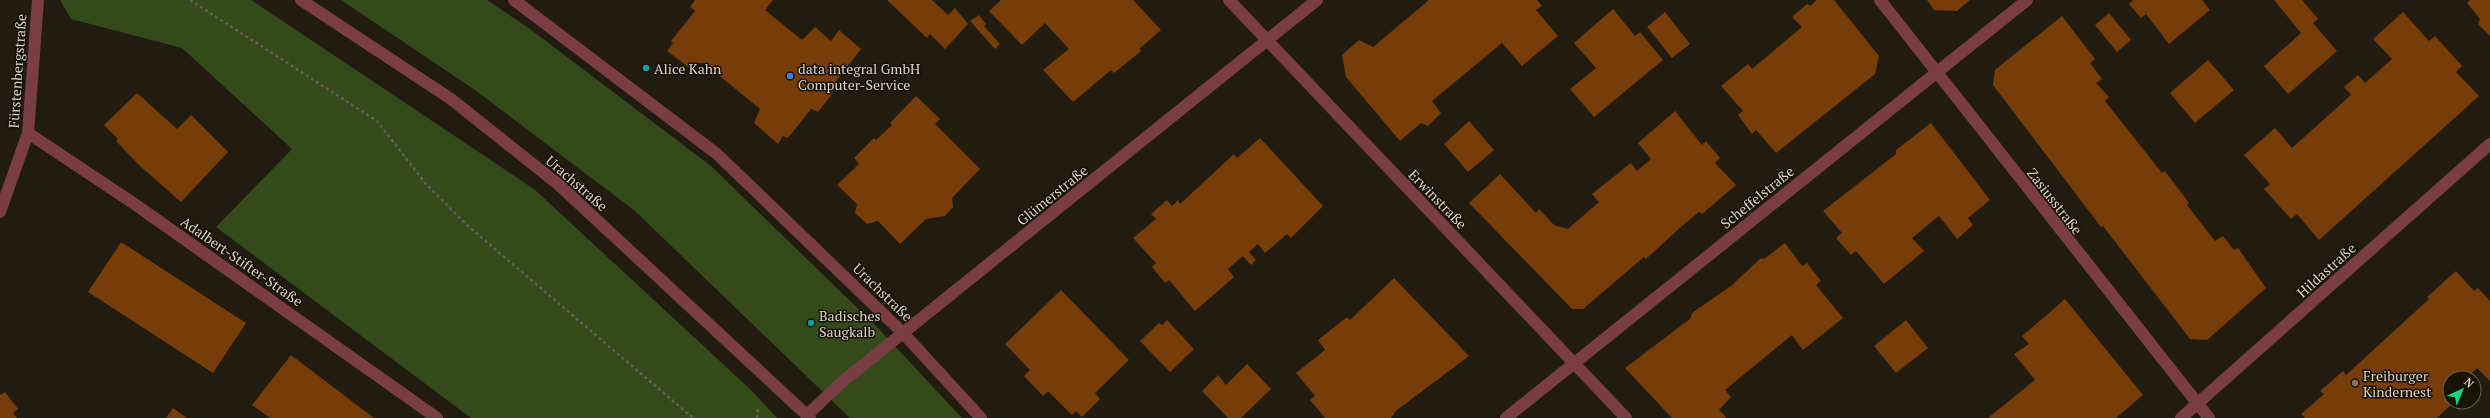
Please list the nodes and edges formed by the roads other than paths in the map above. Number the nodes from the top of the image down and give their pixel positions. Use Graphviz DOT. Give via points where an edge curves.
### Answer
graph roads {
  1 [pos="38,0"];
  2 [pos="300,0"];
  3 [pos="514,0"];
  4 [pos="1229,0"];
  5 [pos="1317,0"];
  6 [pos="1880,0"];
  7 [pos="2027,0"];
  8 [pos="1267,41"];
  9 [pos="1936,72"];
  10 [pos="28,133"];
  11 [pos="2490,144"];
  12 [pos="0,212"];
  13 [pos="903,333"];
  14 [pos="1574,362"];
  15 [pos="2197,405"];
  16 [pos="808,416"];
  17 [pos="437,418"];
  18 [pos="981,418"];
  19 [pos="1506,418"];
  20 [pos="1626,418"];
  21 [pos="2181,418"];
  22 [pos="2209,418"];
  1 -- 10 [label="street, Fürstenbergstraße"];
  2 -- 16 [label="street, Urachstraße" via="452,99 559,185"];
  3 -- 13 [label="street, Urachstraße" via="717,154"];
  4 -- 8 [label="street, Erwinstraße"];
  5 -- 8 [label="street, Glümerstraße"];
  6 -- 9 [label="street, Zasiusstraße"];
  7 -- 9 [label="street, Scheffelstraße"];
  8 -- 13 [label="street, Glümerstraße"];
  8 -- 14 [label="street, Erwinstraße"];
  9 -- 14 [label="street, Scheffelstraße"];
  9 -- 15 [label="street, Zasiusstraße"];
  10 -- 12 [label="street, Fürstenbergstraße"];
  10 -- 17 [label="street, Adalbert-Stifter-Straße" via="279,305"];
  11 -- 15 [label="street, Hildastraße"];
  13 -- 16 [label="street, Glümerstraße" via="842,382"];
  13 -- 18 [label="street, Urachstraße"];
  14 -- 19 [label="street, Scheffelstraße"];
  14 -- 20 [label="street, Erwinstraße"];
  15 -- 21 [label="street, Hildastraße"];
  15 -- 22 [label="street, Zasiusstraße"];
}
